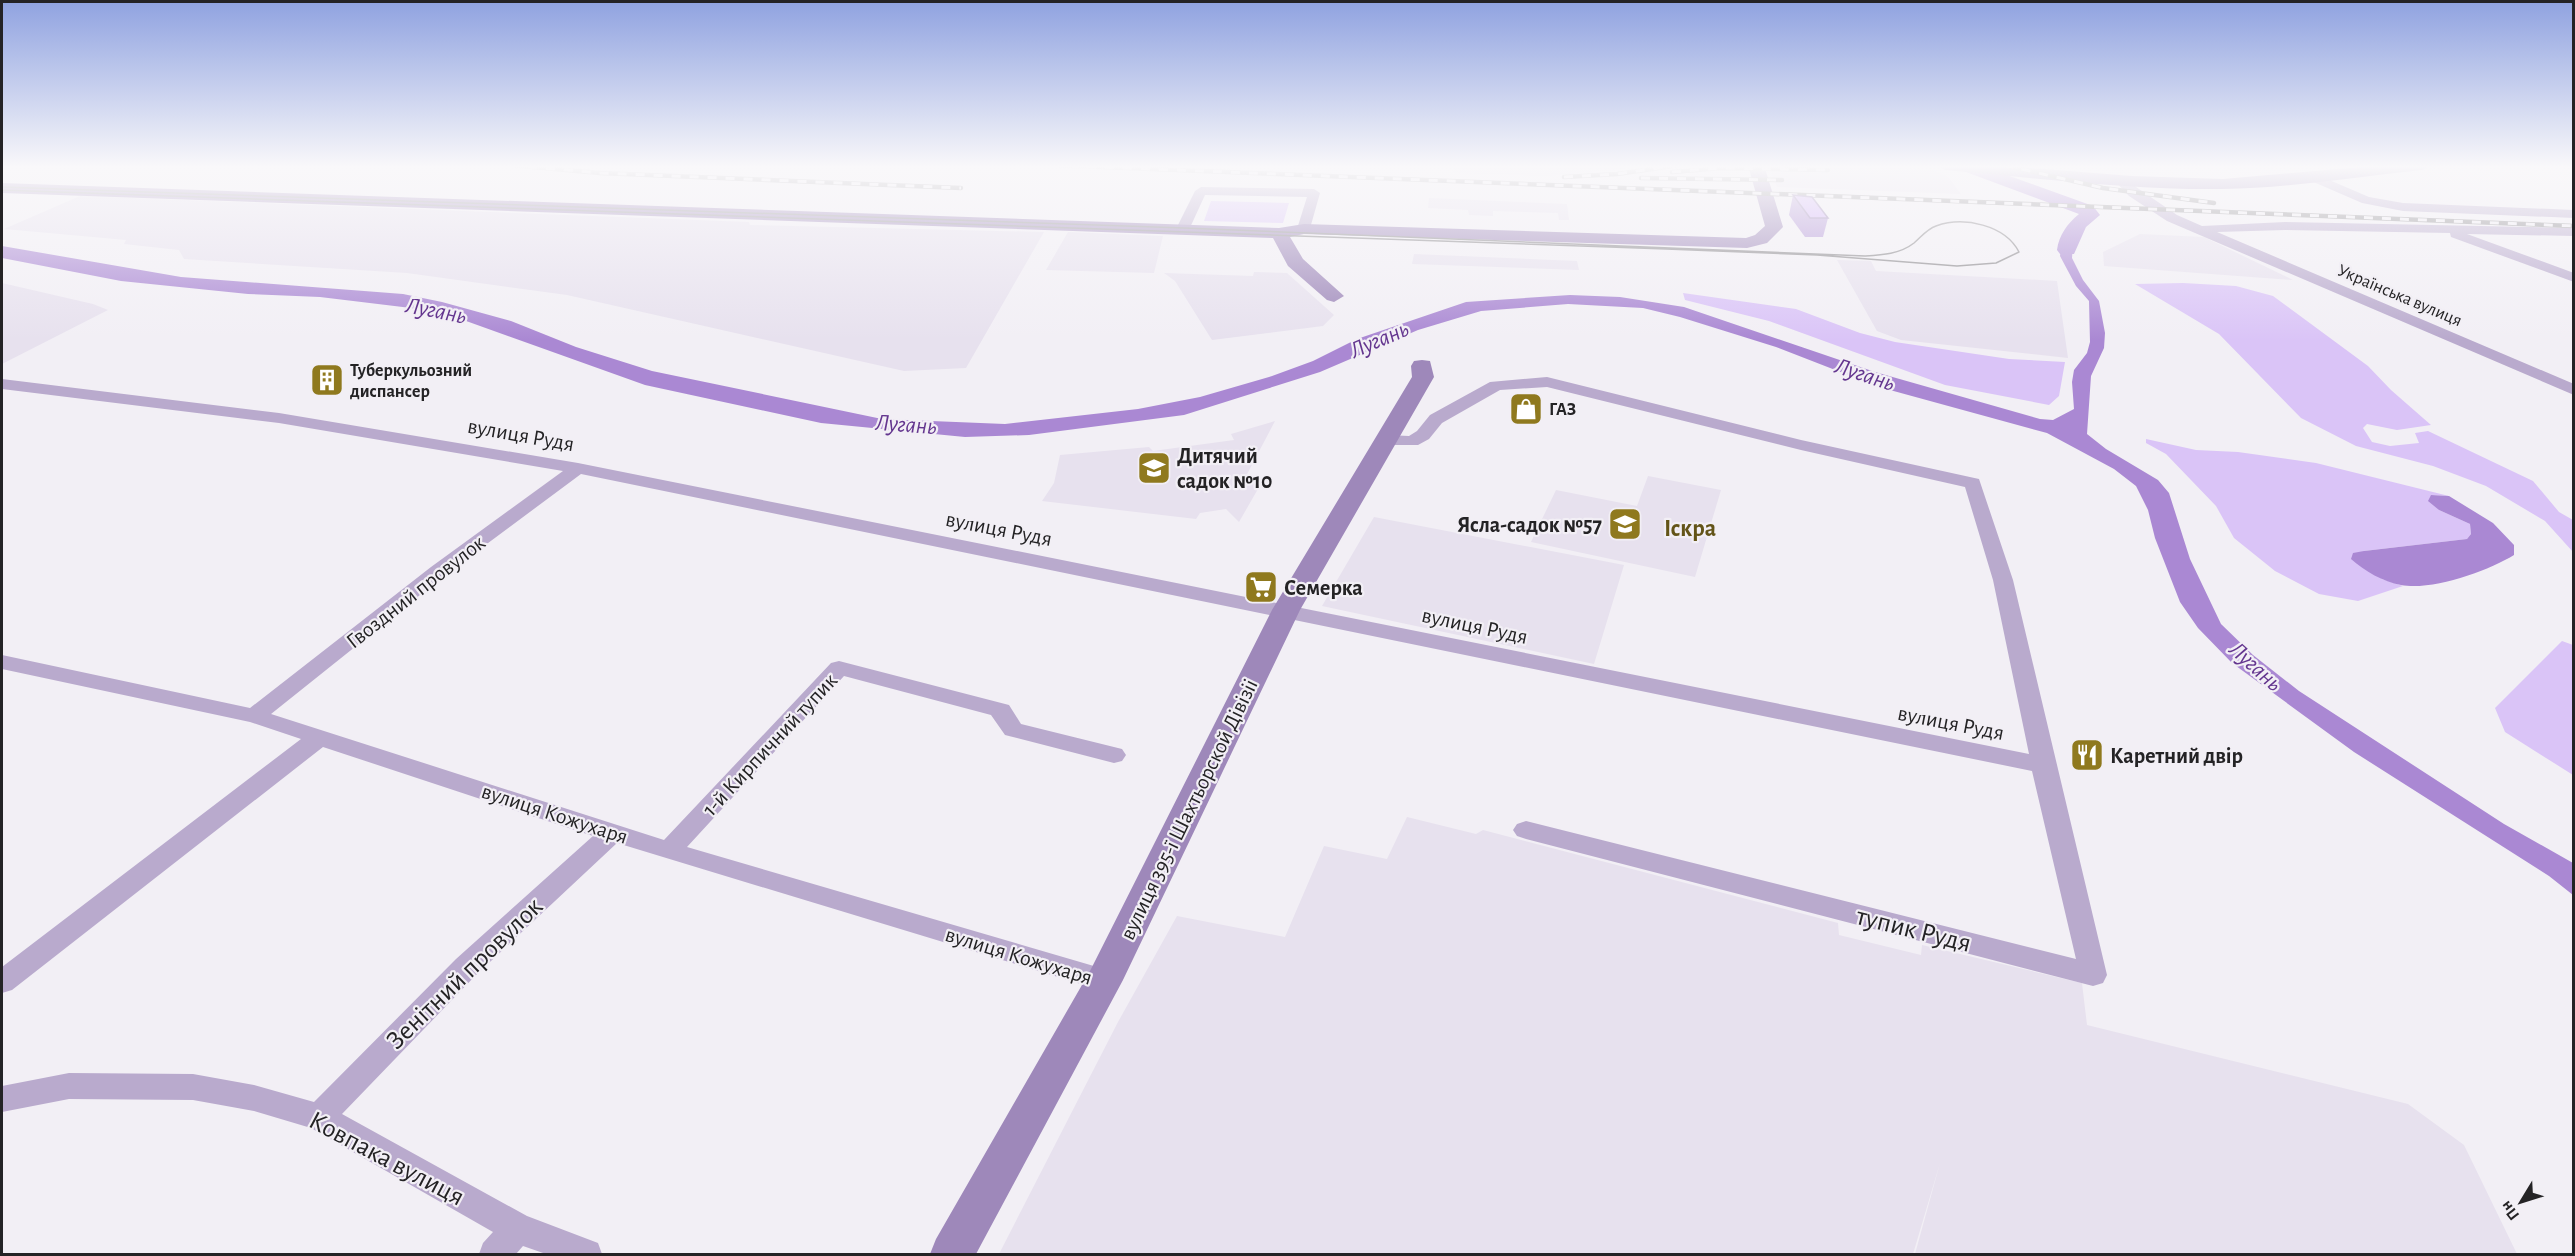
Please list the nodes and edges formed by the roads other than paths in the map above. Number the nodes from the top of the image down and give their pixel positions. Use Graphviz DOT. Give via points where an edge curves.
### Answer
graph roads {
  1 [pos="1028,224"];
  2 [pos="1186,224"];
  3 [pos="1305,224"];
  4 [pos="1773,224"];
  5 [pos="2184,224"];
  6 [pos="2440,228"];
  7 [pos="1183,229"];
  8 [pos="1304,229"];
  9 [pos="2198,230"];
  10 [pos="2574,232"];
  11 [pos="1279,233"];
  12 [pos="2574,278"];
  13 [pos="1334,296"];
  14 [pos="1422,366"];
  15 [pos="2,384"];
  16 [pos="2574,390"];
  17 [pos="1387,440"];
  18 [pos="578,468"];
  19 [pos="1286,610"];
  20 [pos="2,662"];
  21 [pos="254,716"];
  22 [pos="321,736"];
  23 [pos="1114,755"];
  24 [pos="2043,765"];
  25 [pos="1526,830"];
  26 [pos="613,832"];
  27 [pos="669,851"];
  28 [pos="1104,980"];
  29 [pos="2,982"];
  30 [pos="2,1099"];
  31 [pos="319,1118"];
  32 [pos="517,1228"];
  33 [pos="495,1254"];
  34 [pos="586,1254"];
  35 [pos="952,1254"];
  1 -- 7 [label="street"];
  2 -- 7 [label="street"];
  3 -- 8 [label="street"];
  4 -- 8 [label="street" via="1761,239 1747,243"];
  5 -- 9 [label="street, Українська вулиця"];
  6 -- 9 [label="street" via="2285,226"];
  6 -- 10 [label="street"];
  6 -- 12 [label="street"];
  7 -- 11 [label="street"];
  8 -- 11 [label="street"];
  9 -- 16 [label="street, Українська вулиця"];
  11 -- 13 [label="street" via="1295,262"];
  14 -- 17 [label="street, вулиця 395-ї Шахтьорской Дівізіі" via="1424,377"];
  15 -- 18 [label="street, вулиця Рудя" via="279,418"];
  17 -- 19 [label="street, вулиця 395-ї Шахтьорской Дівізіі"];
  17 -- 24 [label="street, вулиця Рудя" via="1412,441 1423,435 1436,419 1496,385 1547,382 1973,483 2003,580"];
  18 -- 19 [label="street, вулиця Рудя"];
  18 -- 21 [label="street, Гвоздний провулок"];
  19 -- 24 [label="street, вулиця Рудя"];
  19 -- 28 [label="street, вулиця 395-ї Шахтьорской Дівізіі"];
  20 -- 21 [label="street, вулиця Кожухаря"];
  21 -- 22 [label="street, вулиця Кожухаря"];
  22 -- 26 [label="street, вулиця Кожухаря"];
  22 -- 29 [label="street"];
  23 -- 27 [label="street, 1-й Кирпичний тупик" via="1013,730 1001,710 838,668"];
  24 -- 25 [label="street, тупик Рудя" via="2093,975"];
  26 -- 27 [label="street, вулиця Кожухаря"];
  26 -- 31 [label="street, Зенітний провулок" via="466,967"];
  27 -- 28 [label="street, вулиця Кожухаря"];
  28 -- 35 [label="street, вулиця 395-ї Шахтьорской Дівізіі"];
  30 -- 31 [label="street, Ковпака вулиця" via="69,1086 193,1087 254,1098"];
  31 -- 32 [label="street, Ковпака вулиця"];
  32 -- 33 [label="street"];
  32 -- 34 [label="street, Ковпака вулиця"];
}
